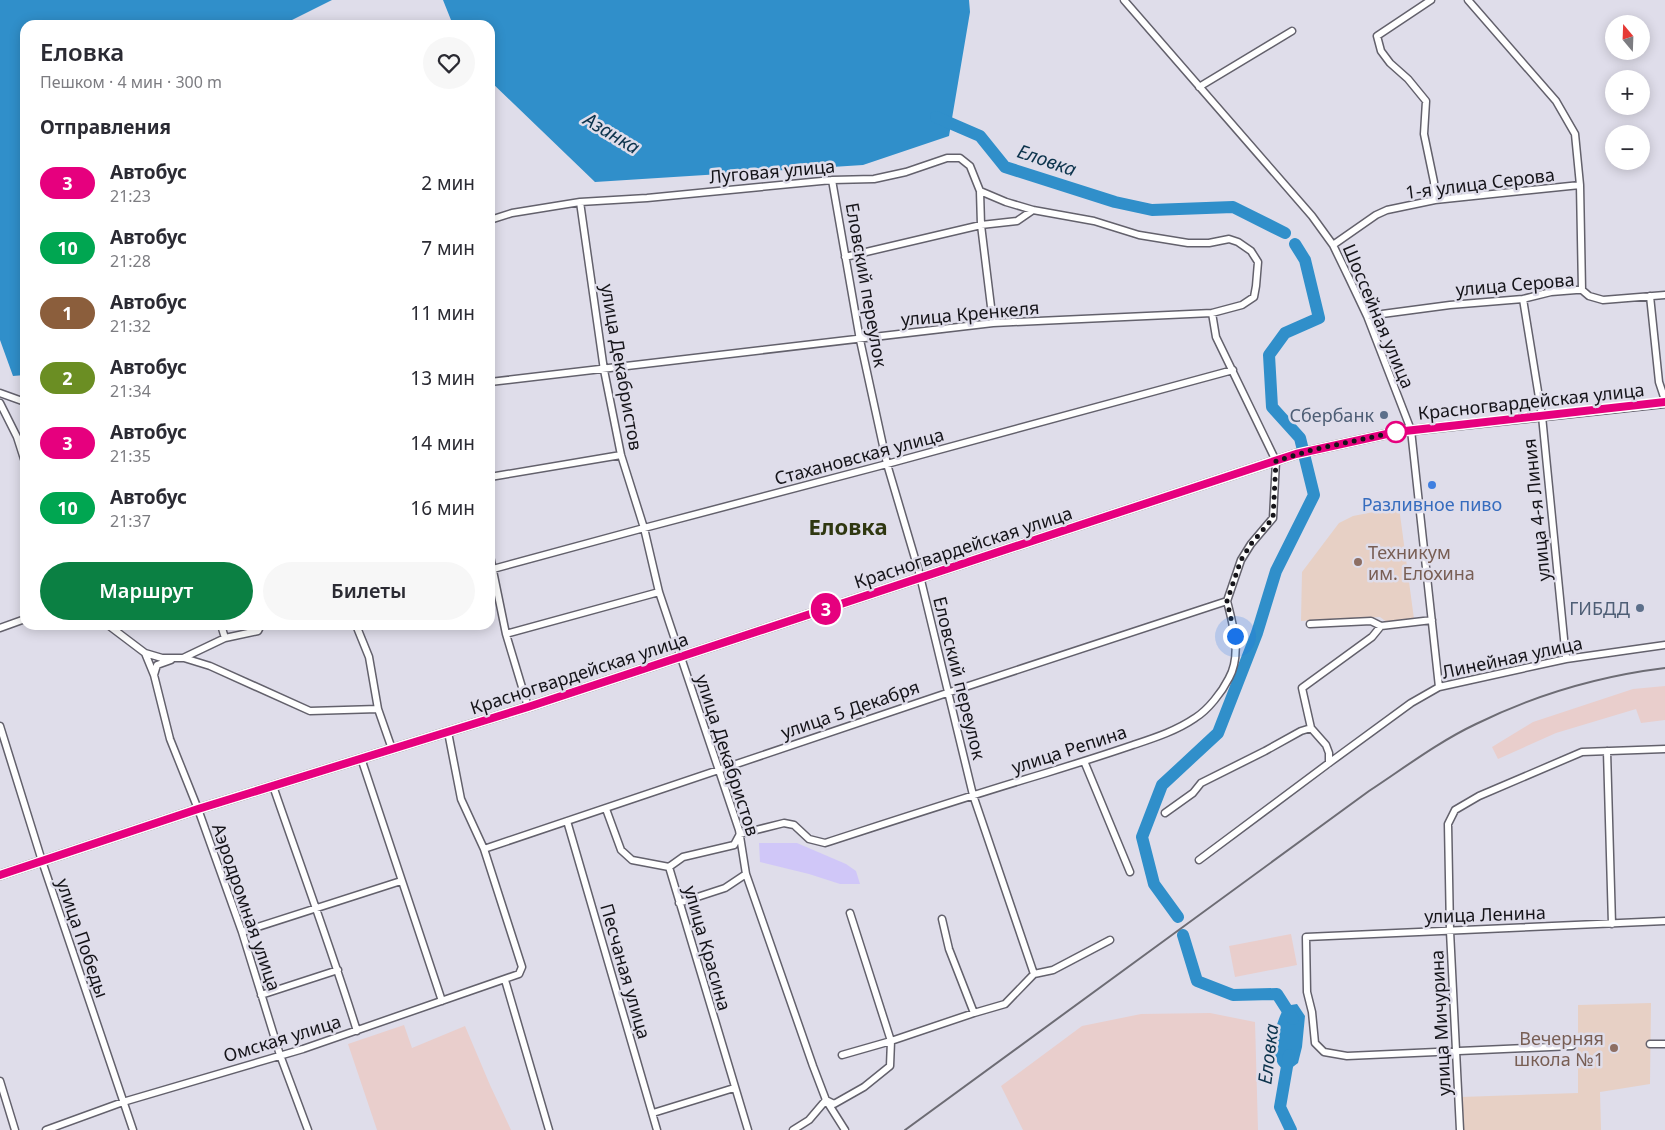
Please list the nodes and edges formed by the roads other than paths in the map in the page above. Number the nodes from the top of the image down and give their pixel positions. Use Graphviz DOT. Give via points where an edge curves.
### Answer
graph roads {
  1 [pos="1124,0"];
  2 [pos="1432,0"];
  3 [pos="1468,0"];
  4 [pos="1292,31"];
  5 [pos="1199,87"];
  6 [pos="832,180"];
  7 [pos="1580,185"];
  8 [pos="980,191"];
  9 [pos="1435,200"];
  10 [pos="580,202"];
  11 [pos="1033,210"];
  12 [pos="495,218"];
  13 [pos="981,225"];
  14 [pos="1334,245"];
  15 [pos="845,257"];
  16 [pos="1582,290"];
  17 [pos="1665,295"];
  18 [pos="1650,296"];
  19 [pos="1524,298"];
  20 [pos="1212,313"];
  21 [pos="1367,316"];
  22 [pos="993,323"];
  23 [pos="860,340"];
  24 [pos="604,370"];
  25 [pos="1233,370"];
  26 [pos="495,381"];
  27 [pos="0,393"];
  28 [pos="20,400"];
  29 [pos="1665,401"];
  30 [pos="0,403"];
  31 [pos="1542,416"];
  32 [pos="1411,430"];
  33 [pos="20,446"];
  34 [pos="621,454"];
  35 [pos="1276,461"];
  36 [pos="888,464"];
  37 [pos="495,476"];
  38 [pos="644,528"];
  39 [pos="495,568"];
  40 [pos="920,578"];
  41 [pos="495,579"];
  42 [pos="659,592"];
  43 [pos="1227,601"];
  44 [pos="1432,620"];
  45 [pos="20,621"];
  46 [pos="1310,624"];
  47 [pos="1381,626"];
  48 [pos="0,628"];
  49 [pos="115,630"];
  50 [pos="223,630"];
  51 [pos="258,630"];
  52 [pos="358,630"];
  53 [pos="506,634"];
  54 [pos="225,638"];
  55 [pos="1665,645"];
  56 [pos="145,653"];
  57 [pos="680,657"];
  58 [pos="184,658"];
  59 [pos="1566,659"];
  60 [pos="154,675"];
  61 [pos="1439,687"];
  62 [pos="947,692"];
  63 [pos="528,707"];
  64 [pos="378,708"];
  65 [pos="0,726"];
  66 [pos="1311,728"];
  67 [pos="448,732"];
  68 [pos="392,749"];
  69 [pos="1665,749"];
  70 [pos="1608,751"];
  71 [pos="361,758"];
  72 [pos="1084,761"];
  73 [pos="1329,763"];
  74 [pos="719,770"];
  75 [pos="273,786"];
  76 [pos="973,795"];
  77 [pos="198,809"];
  78 [pos="606,809"];
  79 [pos="1165,813"];
  80 [pos="567,821"];
  81 [pos="740,834"];
  82 [pos="484,849"];
  83 [pos="1199,860"];
  84 [pos="42,861"];
  85 [pos="669,867"];
  86 [pos="1130,872"];
  87 [pos="746,874"];
  88 [pos="0,875"];
  89 [pos="401,880"];
  90 [pos="679,902"];
  91 [pos="315,908"];
  92 [pos="850,913"];
  93 [pos="942,919"];
  94 [pos="1665,921"];
  95 [pos="1612,924"];
  96 [pos="1450,931"];
  97 [pos="242,932"];
  98 [pos="1110,940"];
  99 [pos="338,970"];
  100 [pos="1034,974"];
  101 [pos="505,980"];
  102 [pos="261,995"];
  103 [pos="442,1001"];
  104 [pos="974,1013"];
  105 [pos="357,1030"];
  106 [pos="891,1041"];
  107 [pos="1650,1044"];
  108 [pos="1665,1044"];
  109 [pos="1572,1046"];
  110 [pos="1456,1052"];
  111 [pos="280,1055"];
  112 [pos="842,1055"];
  113 [pos="0,1081"];
  114 [pos="734,1088"];
  115 [pos="826,1100"];
  116 [pos="123,1102"];
  117 [pos="652,1113"];
  118 [pos="15,1130"];
  119 [pos="46,1130"];
  120 [pos="133,1130"];
  121 [pos="308,1130"];
  122 [pos="549,1130"];
  123 [pos="657,1130"];
  124 [pos="748,1130"];
  125 [pos="793,1130"];
  126 [pos="845,1130"];
  127 [pos="1460,1130"];
  1 -- 5 [label="street, Шоссейная улица"];
  2 -- 9 [label="street" via="1377,36 1381,51 1390,63 1426,101 1424,134"];
  3 -- 7 [label="street" via="1556,101 1575,134"];
  4 -- 5 [label="street"];
  5 -- 14 [label="street, Шоссейная улица"];
  6 -- 8 [label="street, Луговая улица" via="874,178 906,172 947,158 960,158 970,166"];
  6 -- 10 [label="street, Луговая улица"];
  6 -- 15 [label="street, Еловский переулок"];
  7 -- 9 [label="street, 1-я улица Серова"];
  7 -- 16 [label="street"];
  8 -- 11 [label="street"];
  8 -- 13 [label="street"];
  9 -- 14 [label="street, 1-я улица Серова" via="1387,210"];
  10 -- 12 [label="street, Луговая улица"];
  10 -- 24 [label="street, улица Декабристов"];
  11 -- 13 [label="street" via="1017,221"];
  11 -- 20 [label="street, улица Кренкеля" via="1188,243 1229,239 1238,242 1251,251 1258,262 1254,297 1242,305"];
  13 -- 15 [label="street"];
  13 -- 22 [label="street"];
  14 -- 21 [label="street, Шоссейная улица"];
  15 -- 23 [label="street, Еловский переулок"];
  16 -- 18 [label="street, улица Серова" via="1603,300"];
  16 -- 19 [label="street, улица Серова"];
  17 -- 18 [label="street, улица Серова"];
  18 -- 29 [label="street" via="1658,382"];
  19 -- 21 [label="street, улица Серова"];
  19 -- 31 [label="street, улица 4-я Линия"];
  20 -- 22 [label="street, улица Кренкеля"];
  20 -- 25 [label="street" via="1216,337"];
  21 -- 32 [label="street, Шоссейная улица"];
  22 -- 23 [label="street, улица Кренкеля"];
  23 -- 24 [label="street, улица Кренкеля"];
  23 -- 36 [label="street, Еловский переулок"];
  24 -- 26 [label="street, улица Кренкеля"];
  24 -- 34 [label="street, улица Декабристов"];
  25 -- 35 [label="street"];
  25 -- 36 [label="street, Стахановская улица"];
  27 -- 28 [label="street"];
  29 -- 31 [label="main road, Красногвардейская улица"];
  30 -- 33 [label="street"];
  31 -- 32 [label="main road, Красногвардейская улица"];
  31 -- 59 [label="street, улица 4-я Линия"];
  32 -- 35 [label="main road, Красногвардейская улица" via="1312,450"];
  32 -- 44 [label="street, Шоссейная улица"];
  34 -- 37 [label="street"];
  34 -- 38 [label="street, улица Декабристов"];
  35 -- 40 [label="main road, Красногвардейская улица"];
  35 -- 43 [label="street" via="1273,518 1241,560"];
  36 -- 38 [label="street, Стахановская улица"];
  36 -- 40 [label="street, Еловский переулок"];
  38 -- 39 [label="street, Стахановская улица"];
  38 -- 42 [label="street, улица Декабристов"];
  40 -- 57 [label="main road, Красногвардейская улица"];
  40 -- 62 [label="street, Еловский переулок"];
  41 -- 53 [label="street"];
  42 -- 53 [label="street"];
  42 -- 57 [label="street, улица Декабристов"];
  43 -- 62 [label="street, улица 5 Декабря"];
  43 -- 72 [label="street, улица Репина" via="1234,632 1235,664 1210,705 1196,718 1169,733"];
  44 -- 47 [label="street"];
  44 -- 61 [label="street, Шоссейная улица"];
  45 -- 48 [label="street"];
  46 -- 47 [label="street" via="1371,621"];
  47 -- 66 [label="street" via="1372,637 1302,688"];
  49 -- 56 [label="street"];
  50 -- 54 [label="street"];
  51 -- 54 [label="street"];
  52 -- 64 [label="street" via="370,657"];
  53 -- 63 [label="street"];
  54 -- 58 [label="street"];
  55 -- 59 [label="street, Линейная улица"];
  56 -- 58 [label="street" via="162,658"];
  56 -- 60 [label="street, Аэродромная улица"];
  57 -- 63 [label="main road, Красногвардейская улица"];
  57 -- 74 [label="street, улица Декабристов"];
  58 -- 60 [label="street" via="157,665"];
  58 -- 64 [label="street" via="210,666 310,711"];
  59 -- 61 [label="street, Линейная улица"];
  60 -- 77 [label="street, Аэродромная улица" via="170,738"];
  61 -- 73 [label="street, Линейная улица" via="1411,703"];
  62 -- 74 [label="street, улица 5 Декабря"];
  62 -- 76 [label="street, Еловский переулок"];
  63 -- 67 [label="main road, Красногвардейская улица"];
  64 -- 68 [label="street"];
  65 -- 84 [label="street, улица Победы"];
  66 -- 73 [label="street" via="1326,745"];
  66 -- 79 [label="street" via="1201,783 1193,793"];
  67 -- 68 [label="main road, Красногвардейская улица"];
  67 -- 82 [label="street" via="461,798"];
  68 -- 71 [label="main road, Красногвардейская улица"];
  69 -- 70 [label="street"];
  70 -- 95 [label="street"];
  70 -- 96 [label="street, улица Мичурина" via="1582,752 1479,796 1455,810 1448,824"];
  71 -- 75 [label="main road, Красногвардейская улица"];
  71 -- 89 [label="street"];
  72 -- 76 [label="street, улица Репина"];
  72 -- 86 [label="street"];
  73 -- 83 [label="street, Линейная улица"];
  74 -- 78 [label="street, улица 5 Декабря"];
  74 -- 81 [label="street, улица Декабристов"];
  75 -- 77 [label="main road, Красногвардейская улица"];
  75 -- 91 [label="street"];
  76 -- 81 [label="street, улица Репина" via="826,843 809,839 794,826 784,823"];
  76 -- 100 [label="street, Еловский переулок"];
  77 -- 84 [label="main road, Красногвардейская улица"];
  77 -- 97 [label="street, Аэродромная улица"];
  78 -- 80 [label="street, улица 5 Декабря"];
  78 -- 85 [label="street, улица Красина" via="621,850 632,860"];
  80 -- 82 [label="street, улица 5 Декабря"];
  80 -- 117 [label="street, Песчаная улица"];
  81 -- 85 [label="street" via="734,845 683,857"];
  81 -- 87 [label="street, улица Декабристов"];
  82 -- 101 [label="street, Омская улица" via="522,967 519,974"];
  84 -- 88 [label="main road, Красногвардейская улица"];
  84 -- 116 [label="street, улица Победы"];
  85 -- 90 [label="street, улица Красина"];
  87 -- 90 [label="street" via="725,888"];
  87 -- 115 [label="street, улица Декабристов"];
  89 -- 91 [label="street"];
  89 -- 103 [label="street"];
  90 -- 114 [label="street, улица Красина"];
  91 -- 97 [label="street"];
  91 -- 99 [label="street"];
  92 -- 106 [label="street"];
  93 -- 104 [label="street" via="949,949"];
  94 -- 95 [label="street, улица Ленина"];
  95 -- 96 [label="street, улица Ленина"];
  96 -- 110 [label="street, улица Мичурина"];
  96 -- 110 [label="street, улица Ленина" via="1306,937 1307,992 1315,1043 1324,1052 1347,1056"];
  97 -- 102 [label="street, Аэродромная улица"];
  98 -- 100 [label="street" via="1052,970"];
  99 -- 102 [label="street"];
  99 -- 105 [label="street"];
  100 -- 104 [label="street" via="1005,1004"];
  101 -- 103 [label="street, Омская улица"];
  101 -- 122 [label="street"];
  102 -- 111 [label="street, Аэродромная улица"];
  103 -- 105 [label="street, Омская улица"];
  104 -- 106 [label="street"];
  105 -- 111 [label="street, Омская улица"];
  106 -- 112 [label="street"];
  106 -- 115 [label="street" via="890,1066 842,1100 834,1104"];
  107 -- 108 [label="street"];
  109 -- 110 [label="street"];
  110 -- 127 [label="street, улица Мичурина"];
  111 -- 116 [label="street, Омская улица"];
  111 -- 121 [label="street, Аэродромная улица"];
  113 -- 118 [label="street"];
  114 -- 117 [label="street"];
  114 -- 124 [label="street, улица Красина"];
  115 -- 125 [label="street" via="809,1120"];
  115 -- 126 [label="street, улица Декабристов"];
  116 -- 119 [label="street, Омская улица"];
  116 -- 120 [label="street, улица Победы"];
  117 -- 123 [label="street, Песчаная улица"];
}
